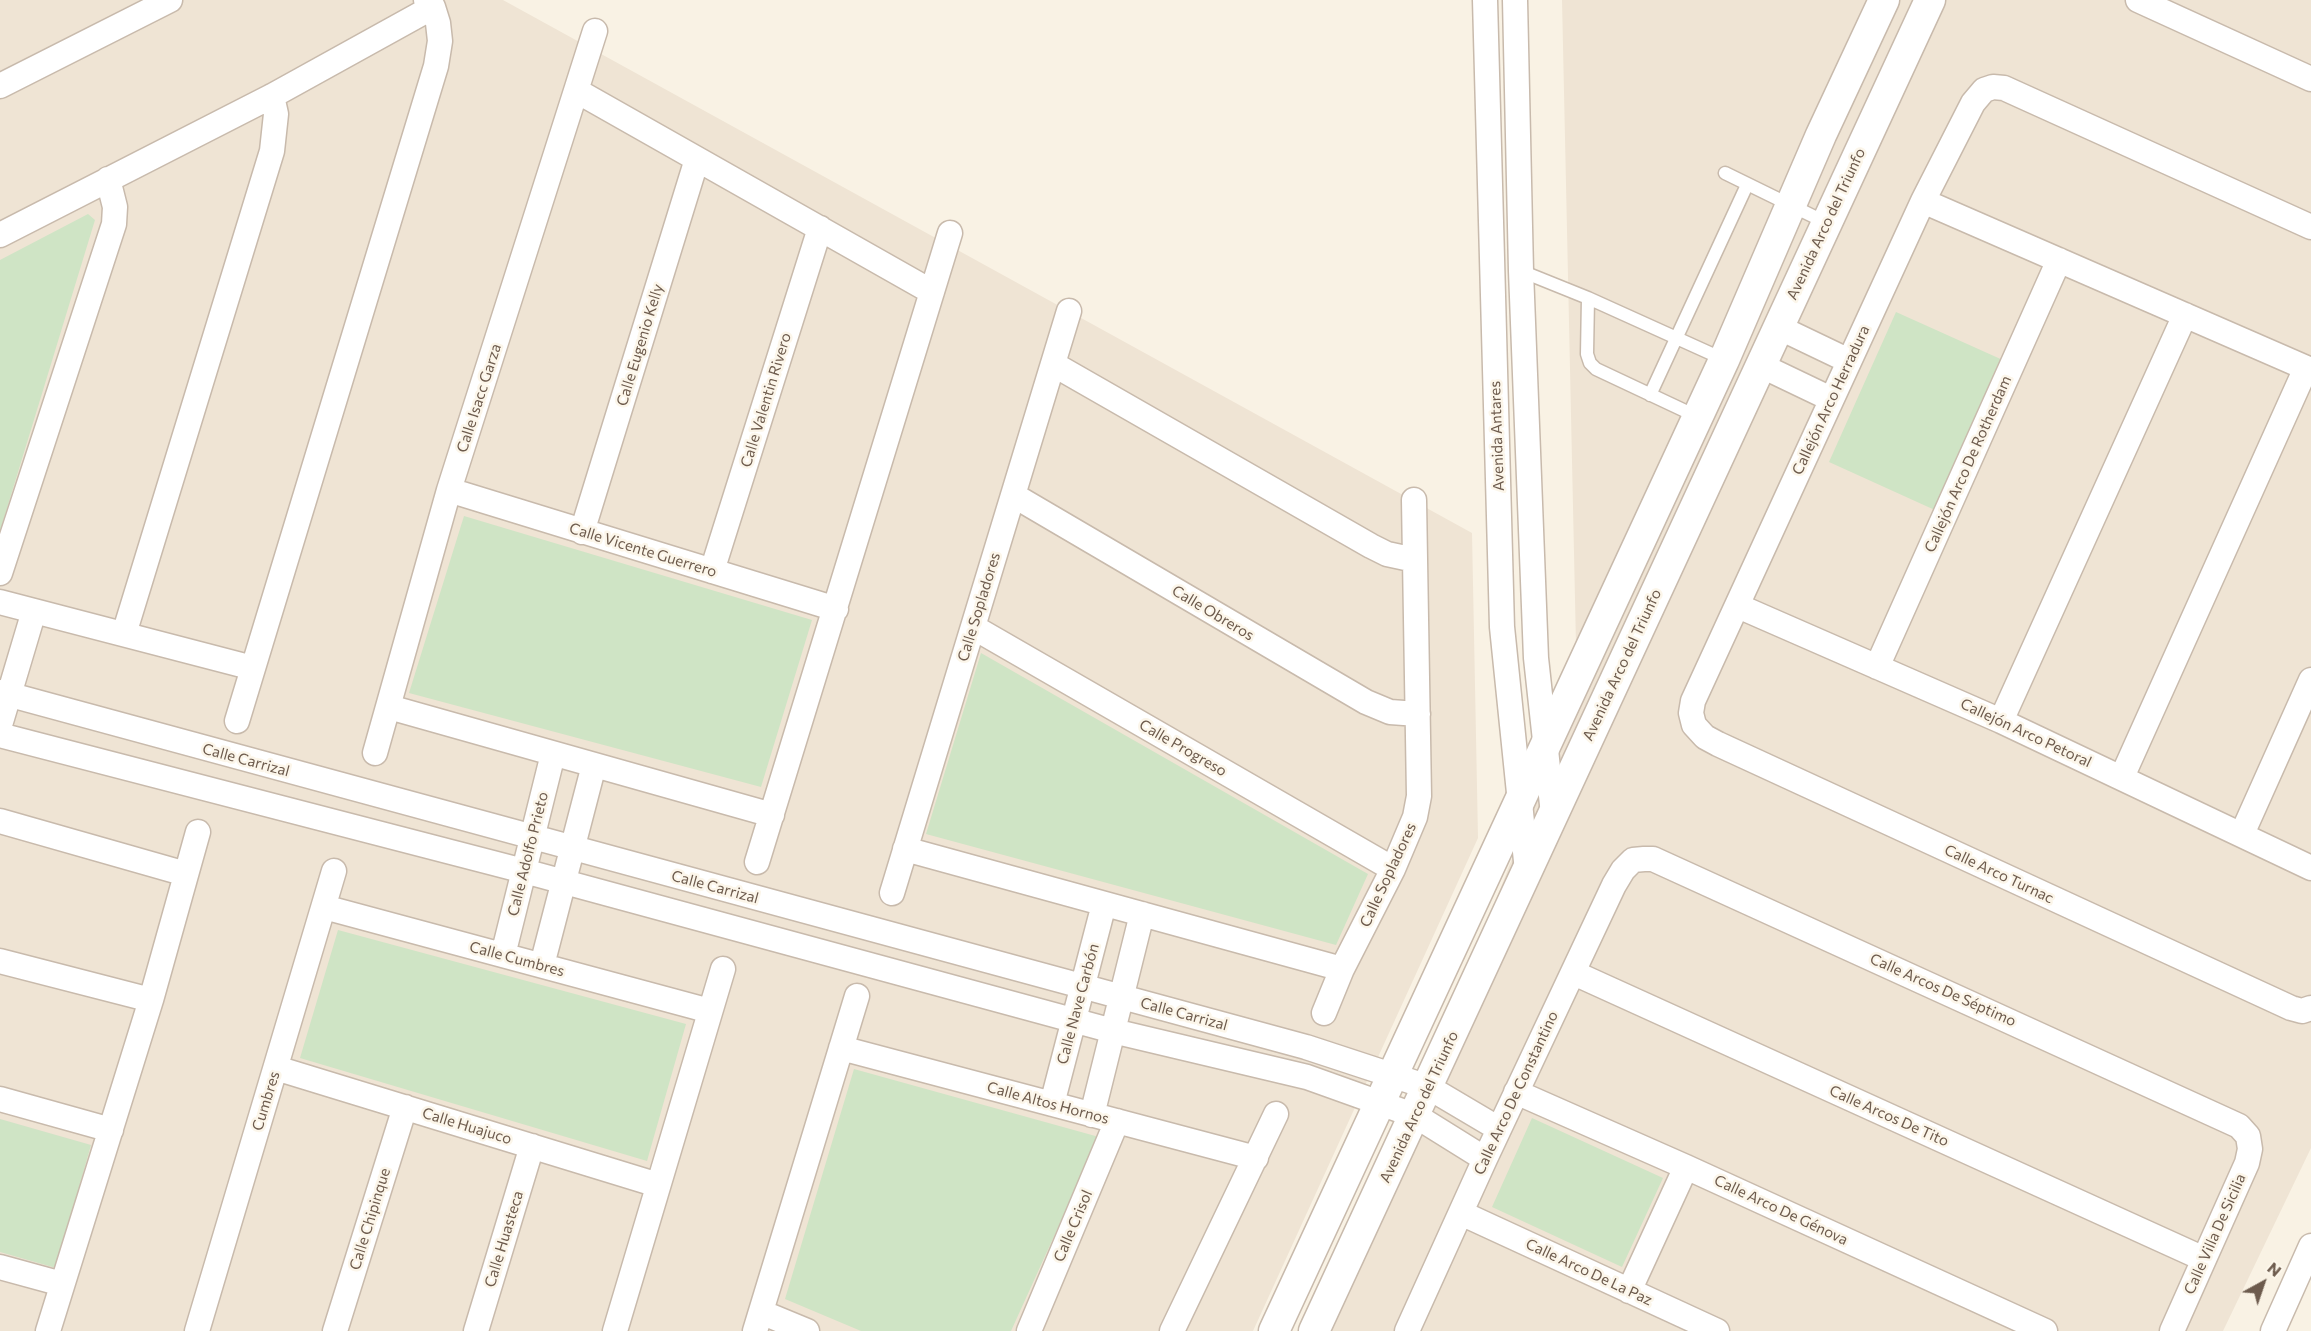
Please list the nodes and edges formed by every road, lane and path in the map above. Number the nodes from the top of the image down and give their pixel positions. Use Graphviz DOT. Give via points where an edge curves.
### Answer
graph roads {
  1 [pos="170,0"];
  2 [pos="1485,0"];
  3 [pos="1515,0"];
  4 [pos="1884,0"];
  5 [pos="1930,0"];
  6 [pos="2138,0"];
  7 [pos="429,4"];
  8 [pos="595,31"];
  9 [pos="2311,79"];
  10 [pos="0,86"];
  11 [pos="577,91"];
  12 [pos="272,96"];
  13 [pos="697,159"];
  14 [pos="1725,173"];
  15 [pos="108,179"];
  16 [pos="1748,185"];
  17 [pos="1923,201"];
  18 [pos="1791,206"];
  19 [pos="1827,223"];
  20 [pos="2311,227"];
  21 [pos="820,228"];
  22 [pos="950,233"];
  23 [pos="0,235"];
  24 [pos="2059,260"];
  25 [pos="1521,271"];
  26 [pos="932,291"];
  27 [pos="1588,298"];
  28 [pos="1069,311"];
  29 [pos="2186,315"];
  30 [pos="1778,327"];
  31 [pos="1677,337"];
  32 [pos="1724,360"];
  33 [pos="1849,361"];
  34 [pos="1053,364"];
  35 [pos="1760,365"];
  36 [pos="2309,369"];
  37 [pos="1650,394"];
  38 [pos="1831,399"];
  39 [pos="1698,417"];
  40 [pos="449,490"];
  41 [pos="1013,495"];
  42 [pos="1414,500"];
  43 [pos="582,532"];
  44 [pos="1415,560"];
  45 [pos="712,571"];
  46 [pos="0,573"];
  47 [pos="0,602"];
  48 [pos="1738,606"];
  49 [pos="836,609"];
  50 [pos="34,611"];
  51 [pos="973,627"];
  52 [pos="124,634"];
  53 [pos="1877,667"];
  54 [pos="253,668"];
  55 [pos="2311,680"];
  56 [pos="4,693"];
  57 [pos="389,707"];
  58 [pos="1418,714"];
  59 [pos="237,721"];
  60 [pos="2001,721"];
  61 [pos="0,725"];
  62 [pos="1694,725"];
  63 [pos="0,735"];
  64 [pos="1545,749"];
  65 [pos="375,753"];
  66 [pos="553,754"];
  67 [pos="594,765"];
  68 [pos="2122,777"];
  69 [pos="1519,804"];
  70 [pos="1553,814"];
  71 [pos="772,815"];
  72 [pos="0,821"];
  73 [pos="198,832"];
  74 [pos="2242,834"];
  75 [pos="532,838"];
  76 [pos="572,849"];
  77 [pos="905,849"];
  78 [pos="1633,860"];
  79 [pos="757,862"];
  80 [pos="2311,868"];
  81 [pos="1393,869"];
  82 [pos="524,871"];
  83 [pos="1527,871"];
  84 [pos="334,872"];
  85 [pos="186,874"];
  86 [pos="564,882"];
  87 [pos="892,893"];
  88 [pos="1104,904"];
  89 [pos="324,907"];
  90 [pos="1142,914"];
  91 [pos="503,955"];
  92 [pos="0,961"];
  93 [pos="542,965"];
  94 [pos="723,969"];
  95 [pos="1342,969"];
  96 [pos="1574,973"];
  97 [pos="1083,987"];
  98 [pos="857,996"];
  99 [pos="1122,997"];
  100 [pos="150,1000"];
  101 [pos="2311,1009"];
  102 [pos="710,1011"];
  103 [pos="1324,1013"];
  104 [pos="1074,1021"];
  105 [pos="1113,1032"];
  106 [pos="841,1047"];
  107 [pos="276,1068"];
  108 [pos="1385,1088"];
  109 [pos="1428,1088"];
  110 [pos="1516,1092"];
  111 [pos="0,1099"];
  112 [pos="1052,1104"];
  113 [pos="405,1107"];
  114 [pos="1092,1114"];
  115 [pos="1276,1114"];
  116 [pos="1416,1116"];
  117 [pos="1117,1121"];
  118 [pos="111,1130"];
  119 [pos="1498,1130"];
  120 [pos="2248,1136"];
  121 [pos="532,1146"];
  122 [pos="1256,1158"];
  123 [pos="1485,1159"];
  124 [pos="1686,1167"];
  125 [pos="658,1185"];
  126 [pos="1461,1213"];
  127 [pos="2311,1246"];
  128 [pos="2204,1259"];
  129 [pos="0,1267"];
  130 [pos="62,1284"];
  131 [pos="1629,1291"];
  132 [pos="758,1321"];
  133 [pos="48,1331"];
  134 [pos="196,1331"];
  135 [pos="335,1331"];
  136 [pos="476,1331"];
  137 [pos="615,1331"];
  138 [pos="807,1331"];
  139 [pos="1029,1331"];
  140 [pos="1172,1331"];
  141 [pos="1274,1331"];
  142 [pos="1314,1331"];
  143 [pos="1407,1331"];
  144 [pos="1717,1331"];
  145 [pos="2045,1331"];
  146 [pos="2172,1331"];
  147 [pos="2273,1331"];
  1 -- 10 [label="street"];
  2 -- 69 [label="street, Avenida Antares" via="1502,627"];
  3 -- 25 [label="street, Avenida Antares"];
  4 -- 18 [label="street"];
  5 -- 19 [label="street, Avenida Arco del Triunfo"];
  6 -- 9 [label="street"];
  7 -- 12 [label="street"];
  7 -- 54 [label="street" via="438,23 436,66"];
  8 -- 11 [label="street, Calle Isacc Garza"];
  11 -- 13 [label="street"];
  11 -- 40 [label="street, Calle Isacc Garza"];
  12 -- 15 [label="street"];
  12 -- 52 [label="street" via="276,114 272,151"];
  13 -- 21 [label="street"];
  13 -- 43 [label="street, Calle Eugenio Kelly"];
  14 -- 16 [label="lane"];
  15 -- 23 [label="street"];
  15 -- 46 [label="street" via="115,207 114,224"];
  16 -- 18 [label="lane"];
  16 -- 31 [label="lane"];
  17 -- 20 [label="street, Callejón Arco Herradura" via="1973,103 1984,90 1993,87 2004,88"];
  17 -- 24 [label="street"];
  17 -- 33 [label="street, Callejón Arco Herradura"];
  18 -- 19 [label="lane"];
  18 -- 32 [label="street"];
  19 -- 30 [label="street, Avenida Arco del Triunfo"];
  21 -- 26 [label="street"];
  21 -- 45 [label="street, Calle Valentin Rivero"];
  22 -- 26 [label="street"];
  24 -- 29 [label="street"];
  24 -- 53 [label="street, Callejón Arco De Rotherdam"];
  25 -- 27 [label="lane"];
  25 -- 64 [label="street, Avenida Antares" via="1536,658"];
  26 -- 49 [label="street"];
  27 -- 31 [label="lane"];
  27 -- 37 [label="lane" via="1590,363"];
  28 -- 34 [label="street, Calle Sopladores"];
  29 -- 36 [label="street"];
  29 -- 60 [label="street"];
  30 -- 33 [label="street"];
  30 -- 35 [label="street, Avenida Arco del Triunfo"];
  31 -- 32 [label="lane"];
  31 -- 37 [label="lane"];
  32 -- 39 [label="street"];
  33 -- 38 [label="street, Callejón Arco Herradura"];
  34 -- 41 [label="street, Calle Sopladores"];
  34 -- 44 [label="street" via="1371,546"];
  35 -- 38 [label="street"];
  35 -- 70 [label="street, Avenida Arco del Triunfo"];
  36 -- 68 [label="street"];
  37 -- 39 [label="lane"];
  38 -- 48 [label="street, Callejón Arco Herradura"];
  39 -- 64 [label="street"];
  40 -- 43 [label="street, Calle Vicente Guerrero"];
  40 -- 57 [label="street, Calle Isacc Garza"];
  41 -- 51 [label="street, Calle Sopladores"];
  41 -- 58 [label="street, Calle Obreros" via="1366,702 1390,712"];
  42 -- 44 [label="street, Calle Sopladores"];
  43 -- 45 [label="street, Calle Vicente Guerrero"];
  44 -- 58 [label="street, Calle Sopladores"];
  45 -- 49 [label="street, Calle Vicente Guerrero"];
  47 -- 50 [label="street"];
  48 -- 53 [label="street, Callejón Arco Petoral"];
  48 -- 62 [label="street, Callejón Arco Herradura" via="1693,701"];
  49 -- 71 [label="street"];
  50 -- 52 [label="street"];
  50 -- 56 [label="street"];
  51 -- 77 [label="street, Calle Sopladores"];
  51 -- 81 [label="street, Calle Progreso"];
  52 -- 54 [label="street"];
  53 -- 60 [label="street, Callejón Arco Petoral"];
  54 -- 59 [label="street"];
  55 -- 74 [label="street"];
  56 -- 61 [label="street"];
  56 -- 75 [label="street, Calle Carrizal"];
  57 -- 65 [label="street, Calle Isacc Garza"];
  57 -- 66 [label="street"];
  58 -- 81 [label="street, Calle Sopladores" via="1419,796 1415,818"];
  60 -- 68 [label="street, Callejón Arco Petoral"];
  62 -- 101 [label="street, Calle Arco Turnac" via="1718,744 2291,1008"];
  63 -- 82 [label="street, Calle Carrizal"];
  64 -- 69 [label="street"];
  64 -- 70 [label="street, Avenida Antares"];
  66 -- 67 [label="street"];
  66 -- 75 [label="street, Calle Adolfo Prieto"];
  67 -- 71 [label="street"];
  67 -- 76 [label="street"];
  68 -- 74 [label="street, Callejón Arco Petoral"];
  69 -- 83 [label="street, Avenida Antares"];
  69 -- 108 [label="street"];
  70 -- 83 [label="street, Avenida Arco del Triunfo"];
  71 -- 79 [label="street"];
  72 -- 85 [label="street"];
  73 -- 85 [label="street"];
  74 -- 80 [label="street, Callejón Arco Petoral"];
  75 -- 76 [label="street, Calle Carrizal"];
  75 -- 82 [label="street, Calle Adolfo Prieto"];
  76 -- 86 [label="street"];
  76 -- 97 [label="street, Calle Carrizal"];
  77 -- 87 [label="street, Calle Sopladores"];
  77 -- 88 [label="street"];
  78 -- 96 [label="street, Calle Arco De Constantino" via="1614,885"];
  78 -- 120 [label="street, Calle Arcos De Séptimo" via="1653,859 2226,1118"];
  81 -- 95 [label="street, Calle Sopladores"];
  82 -- 86 [label="street, Calle Carrizal"];
  82 -- 91 [label="street, Calle Adolfo Prieto"];
  83 -- 109 [label="street, Avenida Arco del Triunfo"];
  84 -- 89 [label="street, Cumbres"];
  85 -- 100 [label="street"];
  86 -- 93 [label="street"];
  86 -- 104 [label="street, Calle Carrizal"];
  88 -- 90 [label="street"];
  88 -- 97 [label="street, Calle Nave Carbón"];
  89 -- 91 [label="street, Calle Cumbres"];
  89 -- 107 [label="street, Cumbres"];
  90 -- 95 [label="street"];
  90 -- 99 [label="street"];
  91 -- 93 [label="street, Calle Cumbres"];
  92 -- 100 [label="street"];
  93 -- 102 [label="street, Calle Cumbres"];
  94 -- 102 [label="street"];
  95 -- 103 [label="street, Calle Sopladores"];
  96 -- 110 [label="street, Calle Arco De Constantino"];
  96 -- 128 [label="street, Calle Arcos De Tito"];
  97 -- 99 [label="street, Calle Carrizal"];
  97 -- 104 [label="street, Calle Nave Carbón"];
  98 -- 106 [label="street"];
  99 -- 105 [label="street"];
  99 -- 108 [label="street, Calle Carrizal" via="1306,1047"];
  100 -- 118 [label="street"];
  102 -- 125 [label="street"];
  104 -- 105 [label="street, Calle Carrizal"];
  104 -- 112 [label="street, Calle Nave Carbón"];
  105 -- 108 [label="street, Calle Carrizal" via="1307,1077"];
  105 -- 114 [label="street"];
  106 -- 112 [label="street, Calle Altos Hornos"];
  106 -- 132 [label="street"];
  107 -- 113 [label="street, Calle Huajuco"];
  107 -- 134 [label="street, Cumbres"];
  108 -- 109 [label="street, Calle Carrizal"];
  108 -- 116 [label="street, Calle Carrizal"];
  108 -- 141 [label="street"];
  109 -- 116 [label="street, Avenida Arco del Triunfo"];
  109 -- 119 [label="street, Calle Carrizal"];
  110 -- 119 [label="street, Calle Arco De Constantino"];
  110 -- 124 [label="street, Calle Arco De Génova"];
  111 -- 118 [label="street"];
  112 -- 114 [label="street, Calle Altos Hornos"];
  113 -- 121 [label="street, Calle Huajuco"];
  113 -- 135 [label="street, Calle Chipinque"];
  114 -- 117 [label="street, Calle Altos Hornos"];
  115 -- 122 [label="street"];
  116 -- 123 [label="street, Calle Carrizal"];
  116 -- 142 [label="street, Avenida Arco del Triunfo"];
  117 -- 122 [label="street, Calle Altos Hornos"];
  117 -- 139 [label="street, Calle Crisol"];
  118 -- 130 [label="street"];
  119 -- 123 [label="street, Calle Arco De Constantino"];
  120 -- 128 [label="street, Calle Villa De Sicilia" via="2247,1163"];
  121 -- 125 [label="street, Calle Huajuco"];
  121 -- 136 [label="street, Calle Huasteca"];
  122 -- 140 [label="street"];
  123 -- 126 [label="street, Calle Arco De Constantino"];
  124 -- 131 [label="street"];
  124 -- 145 [label="street, Calle Arco De Génova"];
  125 -- 137 [label="street"];
  126 -- 131 [label="street, Calle Arco De La Paz"];
  126 -- 143 [label="street, Calle Arco De Constantino"];
  127 -- 147 [label="street"];
  128 -- 146 [label="street, Calle Villa De Sicilia"];
  129 -- 130 [label="street"];
  130 -- 133 [label="street"];
  131 -- 144 [label="street, Calle Arco De La Paz"];
  132 -- 138 [label="street"];
}
